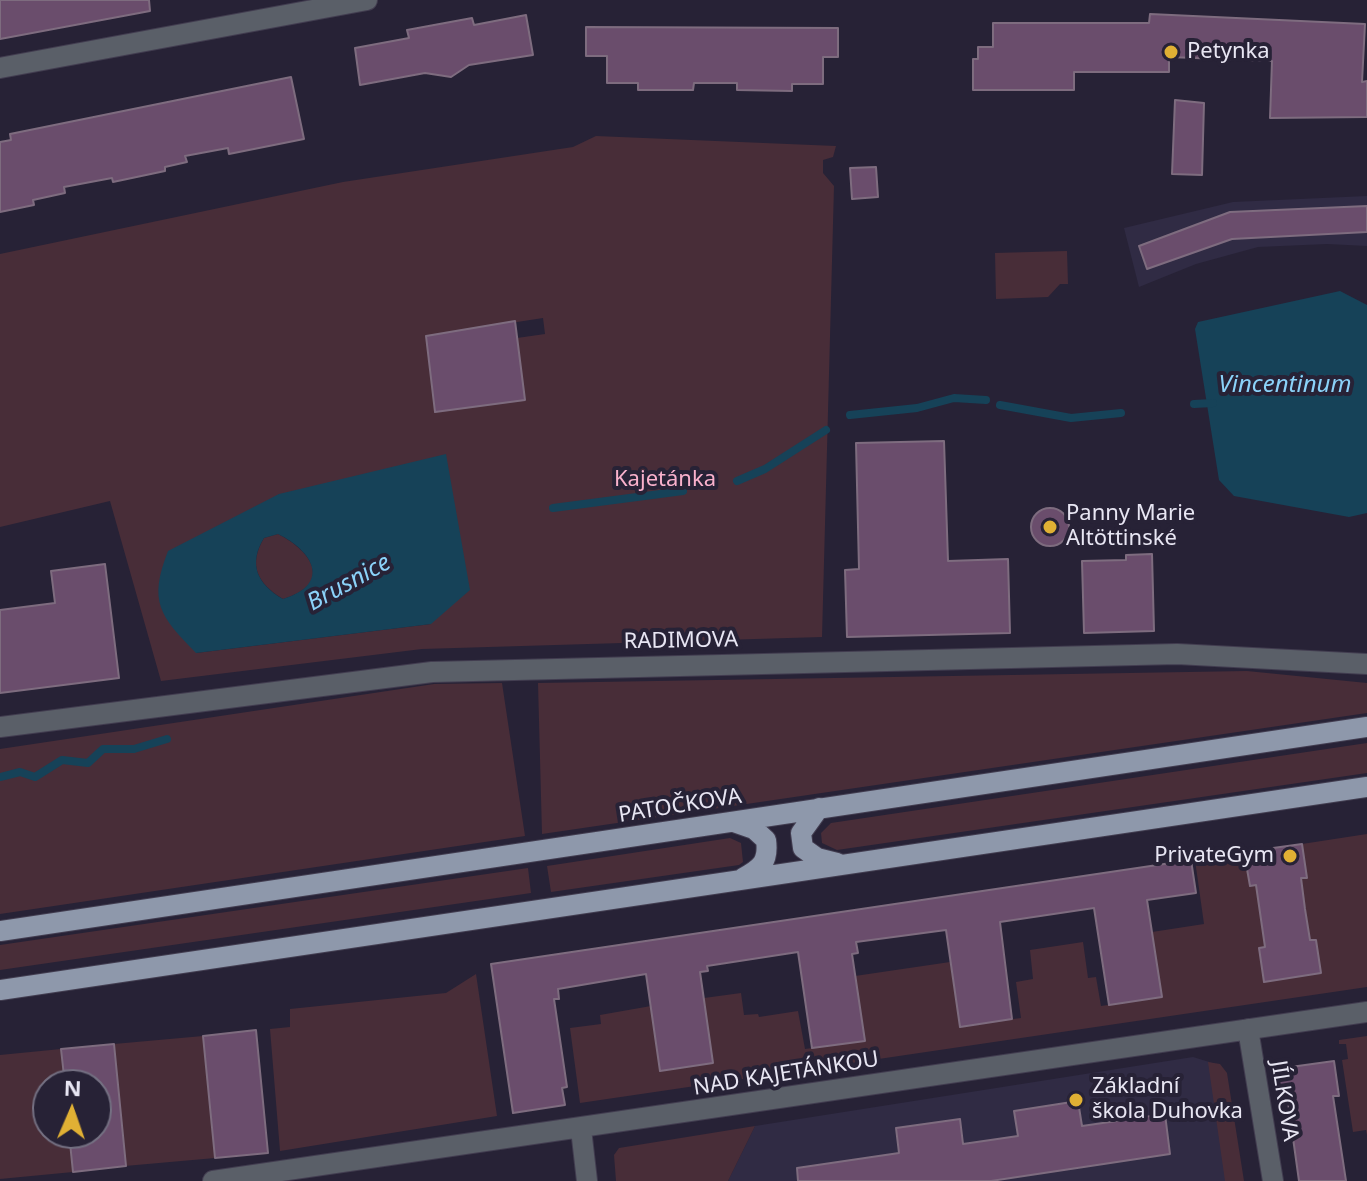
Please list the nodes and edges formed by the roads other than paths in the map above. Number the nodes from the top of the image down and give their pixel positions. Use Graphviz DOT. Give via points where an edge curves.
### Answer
graph roads {
  1 [pos="367,0"];
  2 [pos="275,9"];
  3 [pos="0,68"];
  4 [pos="1367,664"];
  5 [pos="0,727"];
  6 [pos="1367,727"];
  7 [pos="1367,787"];
  8 [pos="819,808"];
  9 [pos="732,822"];
  10 [pos="841,864"];
  11 [pos="739,880"];
  12 [pos="0,931"];
  13 [pos="0,990"];
  14 [pos="1367,1012"];
  15 [pos="1248,1029"];
  16 [pos="581,1129"];
  17 [pos="213,1181"];
  18 [pos="587,1181"];
  19 [pos="1273,1181"];
  1 -- 2 [label="street"];
  2 -- 3 [label="street"];
  4 -- 5 [label="street, RADIMOVA" via="1177,654 432,672"];
  6 -- 8 [label="main road, PATOČKOVA"];
  7 -- 10 [label="main road"];
  8 -- 9 [label="main road, PATOČKOVA"];
  8 -- 10 [label="main road" via="801,833 803,848"];
  9 -- 11 [label="main road" via="754,829 766,840 768,855 761,868"];
  9 -- 12 [label="main road, PATOČKOVA"];
  10 -- 11 [label="main road"];
  11 -- 13 [label="main road"];
  14 -- 15 [label="street, NAD KAJETÁNKOU"];
  15 -- 16 [label="street, NAD KAJETÁNKOU"];
  15 -- 19 [label="street, JÍLKOVA"];
  16 -- 17 [label="street, NAD KAJETÁNKOU"];
  16 -- 18 [label="street"];
}
